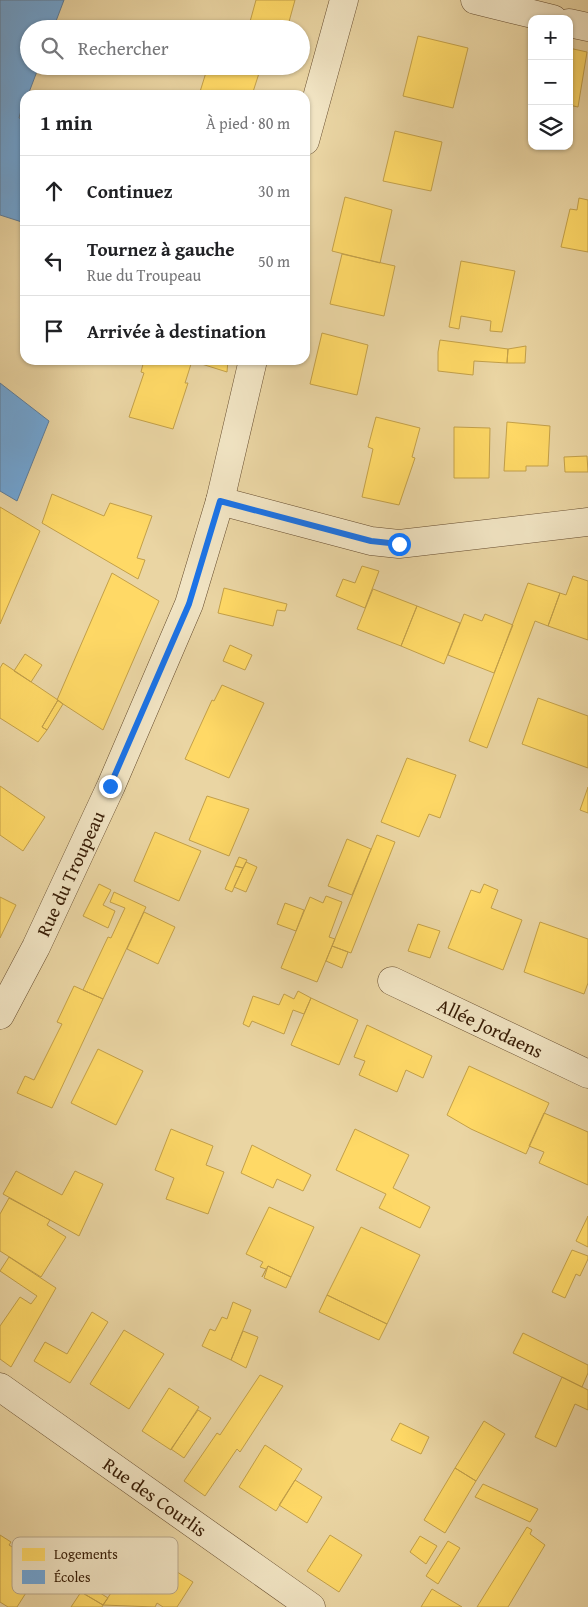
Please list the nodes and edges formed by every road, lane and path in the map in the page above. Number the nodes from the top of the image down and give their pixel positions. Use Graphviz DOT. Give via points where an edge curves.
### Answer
graph roads {
  1 [pos="344,0"];
  2 [pos="475,0"];
  3 [pos="537,15"];
  4 [pos="573,24"];
  5 [pos="588,27"];
  6 [pos="310,123"];
  7 [pos="252,365"];
  8 [pos="220,501"];
  9 [pos="588,522"];
  10 [pos="392,981"];
  11 [pos="0,1015"];
  12 [pos="588,1074"];
  13 [pos="0,1387"];
  14 [pos="310,1607"];
  1 -- 6 [label="street"];
  2 -- 3 [label="street"];
  4 -- 5 [label="street"];
  7 -- 8 [label="street, Rue du Troupeau"];
  8 -- 9 [label="street" via="371,541 399,544"];
  8 -- 11 [label="street, Rue du Troupeau" via="185,613 102,804 36,947"];
  10 -- 12 [label="street, Allée Jordaens"];
  13 -- 14 [label="street, Rue des Courlis"];
}
